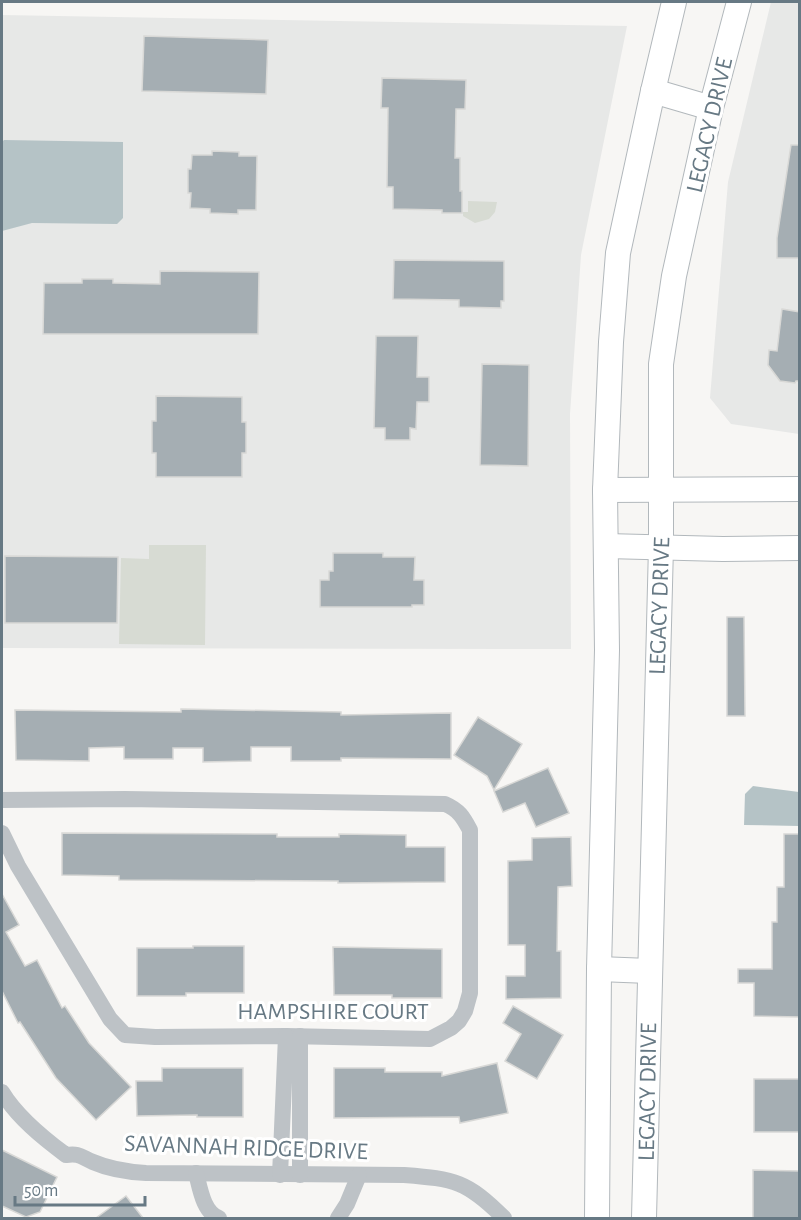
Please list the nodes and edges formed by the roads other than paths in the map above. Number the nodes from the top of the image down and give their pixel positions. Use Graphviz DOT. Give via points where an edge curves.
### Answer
graph roads {
  1 [pos="675,2"];
  2 [pos="739,2"];
  3 [pos="652,91"];
  4 [pos="711,108"];
  5 [pos="662,489"];
  6 [pos="800,489"];
  7 [pos="605,490"];
  8 [pos="606,546"];
  9 [pos="661,546"];
  10 [pos="800,548"];
  11 [pos="2,800"];
  12 [pos="2,833"];
  13 [pos="599,969"];
  14 [pos="649,971"];
  15 [pos="293,1036"];
  16 [pos="2,1092"];
  17 [pos="195,1173"];
  18 [pos="280,1175"];
  19 [pos="300,1175"];
  20 [pos="359,1175"];
  21 [pos="219,1218"];
  22 [pos="338,1218"];
  23 [pos="504,1218"];
  24 [pos="597,1218"];
  25 [pos="644,1218"];
  1 -- 3 [label="main road, LEGACY DRIVE"];
  2 -- 4 [label="main road, LEGACY DRIVE"];
  3 -- 4 [label="main road"];
  3 -- 7 [label="main road, LEGACY DRIVE" via="618,253 610,342"];
  4 -- 5 [label="main road, LEGACY DRIVE" via="675,276 661,364"];
  5 -- 6 [label="main road"];
  5 -- 7 [label="main road"];
  5 -- 9 [label="main road, LEGACY DRIVE"];
  7 -- 8 [label="main road, LEGACY DRIVE"];
  8 -- 9 [label="main road"];
  8 -- 13 [label="main road, LEGACY DRIVE"];
  9 -- 10 [label="main road"];
  9 -- 14 [label="main road, LEGACY DRIVE"];
  11 -- 15 [label="street, HAMPSHIRE COURT" via="445,804 456,809 470,830 471,841 470,993 459,1020 430,1039"];
  12 -- 15 [label="street, HAMPSHIRE COURT" via="110,1019 125,1035"];
  13 -- 14 [label="main road"];
  13 -- 24 [label="main road, LEGACY DRIVE"];
  14 -- 25 [label="main road, LEGACY DRIVE"];
  15 -- 18 [label="street"];
  15 -- 19 [label="street"];
  16 -- 17 [label="street, SAVANNAH RIDGE DRIVE" via="46,1141 66,1155 76,1153 129,1172"];
  17 -- 18 [label="street, SAVANNAH RIDGE DRIVE"];
  17 -- 21 [label="street" via="203,1199 212,1215"];
  18 -- 19 [label="street, SAVANNAH RIDGE DRIVE"];
  19 -- 20 [label="street, SAVANNAH RIDGE DRIVE"];
  20 -- 22 [label="street"];
  20 -- 23 [label="street, SAVANNAH RIDGE DRIVE" via="442,1178 472,1190"];
}
